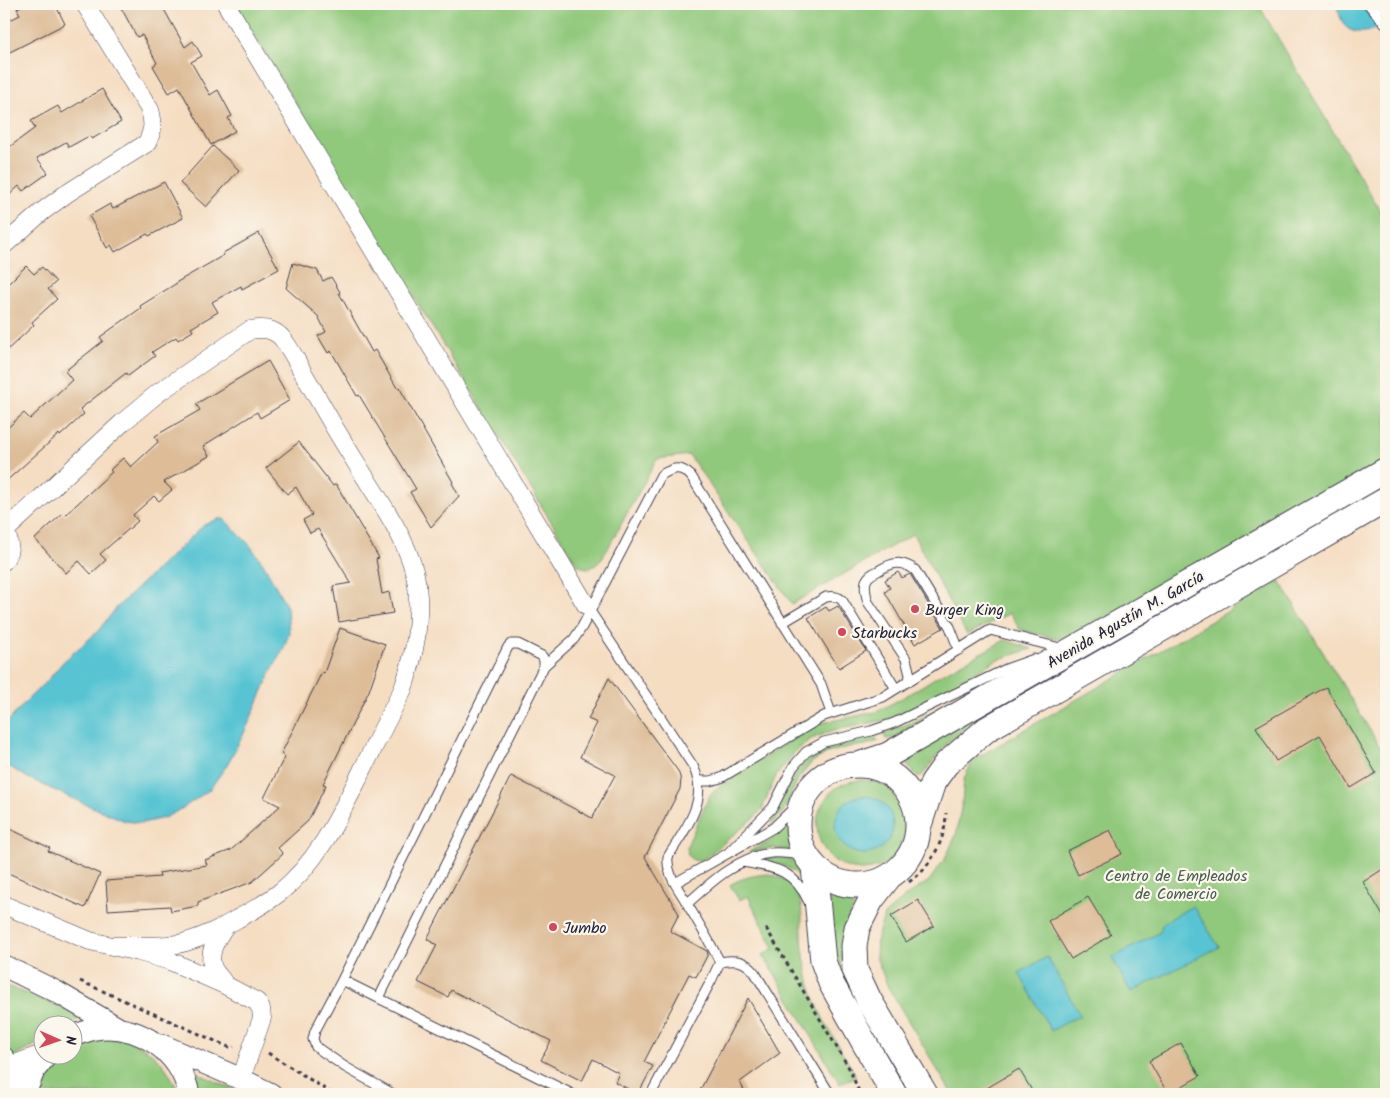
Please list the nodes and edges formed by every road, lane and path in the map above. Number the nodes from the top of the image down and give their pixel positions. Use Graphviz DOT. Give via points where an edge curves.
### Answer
graph roads {
  1 [pos="85,4"];
  2 [pos="226,4"];
  3 [pos="1370,4"];
  4 [pos="1386,24"];
  5 [pos="4,245"];
  6 [pos="1386,470"];
  7 [pos="1386,500"];
  8 [pos="4,531"];
  9 [pos="4,561"];
  10 [pos="588,608"];
  11 [pos="782,623"];
  12 [pos="1088,640"];
  13 [pos="1064,649"];
  14 [pos="958,650"];
  15 [pos="544,666"];
  16 [pos="908,681"];
  17 [pos="896,689"];
  18 [pos="831,713"];
  19 [pos="861,764"];
  20 [pos="698,781"];
  21 [pos="802,800"];
  22 [pos="947,806"];
  23 [pos="918,828"];
  24 [pos="728,853"];
  25 [pos="742,862"];
  26 [pos="810,862"];
  27 [pos="896,881"];
  28 [pos="675,884"];
  29 [pos="688,903"];
  30 [pos="4,905"];
  31 [pos="819,922"];
  32 [pos="225,926"];
  33 [pos="766,928"];
  34 [pos="113,946"];
  35 [pos="720,962"];
  36 [pos="4,966"];
  37 [pos="342,980"];
  38 [pos="80,981"];
  39 [pos="225,985"];
  40 [pos="379,998"];
  41 [pos="120,1029"];
  42 [pos="82,1033"];
  43 [pos="151,1040"];
  44 [pos="252,1045"];
  45 [pos="32,1058"];
  46 [pos="5,1064"];
  47 [pos="37,1066"];
  48 [pos="241,1079"];
  49 [pos="25,1094"];
  50 [pos="189,1094"];
  51 [pos="271,1094"];
  52 [pos="334,1094"];
  53 [pos="393,1094"];
  54 [pos="572,1094"];
  55 [pos="651,1094"];
  56 [pos="830,1094"];
  57 [pos="860,1094"];
  58 [pos="894,1094"];
  59 [pos="925,1094"];
  1 -- 5 [label="street" via="150,110 153,130 147,143 66,194"];
  2 -- 10 [label="street"];
  3 -- 4 [label="street"];
  6 -- 12 [label="main road, Avenida Agustín M. García"];
  7 -- 23 [label="main road, Avenida Agustín M. García" via="987,729 946,764 933,782"];
  8 -- 9 [label="street" via="10,546"];
  8 -- 32 [label="street" via="158,393 242,335 258,328 269,329 280,336 291,351 398,530 410,560 418,610 417,640 403,689 320,849 280,892"];
  10 -- 11 [label="lane" via="661,475 673,468 685,470 691,476"];
  10 -- 15 [label="lane" via="574,639"];
  10 -- 20 [label="lane" via="693,766"];
  11 -- 17 [label="lane" via="826,597 838,597"];
  11 -- 18 [label="lane" via="821,684"];
  12 -- 13 [label="lane"];
  12 -- 19 [label="main road, Avenida Agustín M. García" via="888,755"];
  13 -- 14 [label="lane" via="990,630"];
  13 -- 24 [label="lane" via="1006,669 894,723 824,742 806,752 793,767 773,807"];
  14 -- 16 [label="lane"];
  14 -- 16 [label="lane" via="950,627 915,570 908,565 889,564 870,576 865,591 868,602 906,658 910,675"];
  15 -- 37 [label="lane" via="542,656 518,644 508,647"];
  15 -- 40 [label="lane"];
  16 -- 17 [label="lane"];
  17 -- 18 [label="lane" via="883,697"];
  18 -- 20 [label="lane" via="720,778"];
  19 -- 21 [label="main road" via="843,766 826,773"];
  19 -- 23 [label="main road" via="879,768 896,777 909,792 916,809"];
  20 -- 28 [label="lane" via="696,807 668,857"];
  21 -- 24 [label="lane" via="773,828"];
  21 -- 26 [label="main road" via="798,837"];
  22 -- 27 [label="path" via="943,837 932,858 924,869"];
  23 -- 27 [label="main road" via="914,848"];
  24 -- 28 [label="lane"];
  25 -- 26 [label="lane" via="772,853"];
  25 -- 29 [label="lane"];
  25 -- 31 [label="lane" via="775,868 789,875"];
  26 -- 27 [label="main road" via="831,879 845,884"];
  26 -- 31 [label="main road"];
  27 -- 59 [label="main road" via="871,900 857,928 855,970"];
  28 -- 29 [label="lane"];
  29 -- 35 [label="lane"];
  30 -- 34 [label="street" via="90,941"];
  31 -- 58 [label="main road" via="824,961 832,983"];
  32 -- 34 [label="street" via="180,944"];
  32 -- 39 [label="street" via="215,941 211,956 214,968"];
  33 -- 57 [label="path" via="850,1068"];
  34 -- 39 [label="street" via="170,961"];
  35 -- 55 [label="lane"];
  35 -- 56 [label="lane" via="740,961 750,966"];
  36 -- 41 [label="street"];
  37 -- 40 [label="lane"];
  37 -- 53 [label="lane" via="315,1031 316,1047"];
  38 -- 44 [label="path" via="231,1048 244,1042"];
  39 -- 44 [label="street" via="257,1002 261,1009 262,1018"];
  40 -- 54 [label="lane"];
  41 -- 42 [label="street" via="94,1029"];
  41 -- 43 [label="street"];
  43 -- 48 [label="street"];
  43 -- 50 [label="street" via="167,1052 179,1068"];
  44 -- 48 [label="street"];
  44 -- 52 [label="path"];
  45 -- 46 [label="street"];
  46 -- 49 [label="street"];
  47 -- 49 [label="street"];
  48 -- 51 [label="street"];
}
